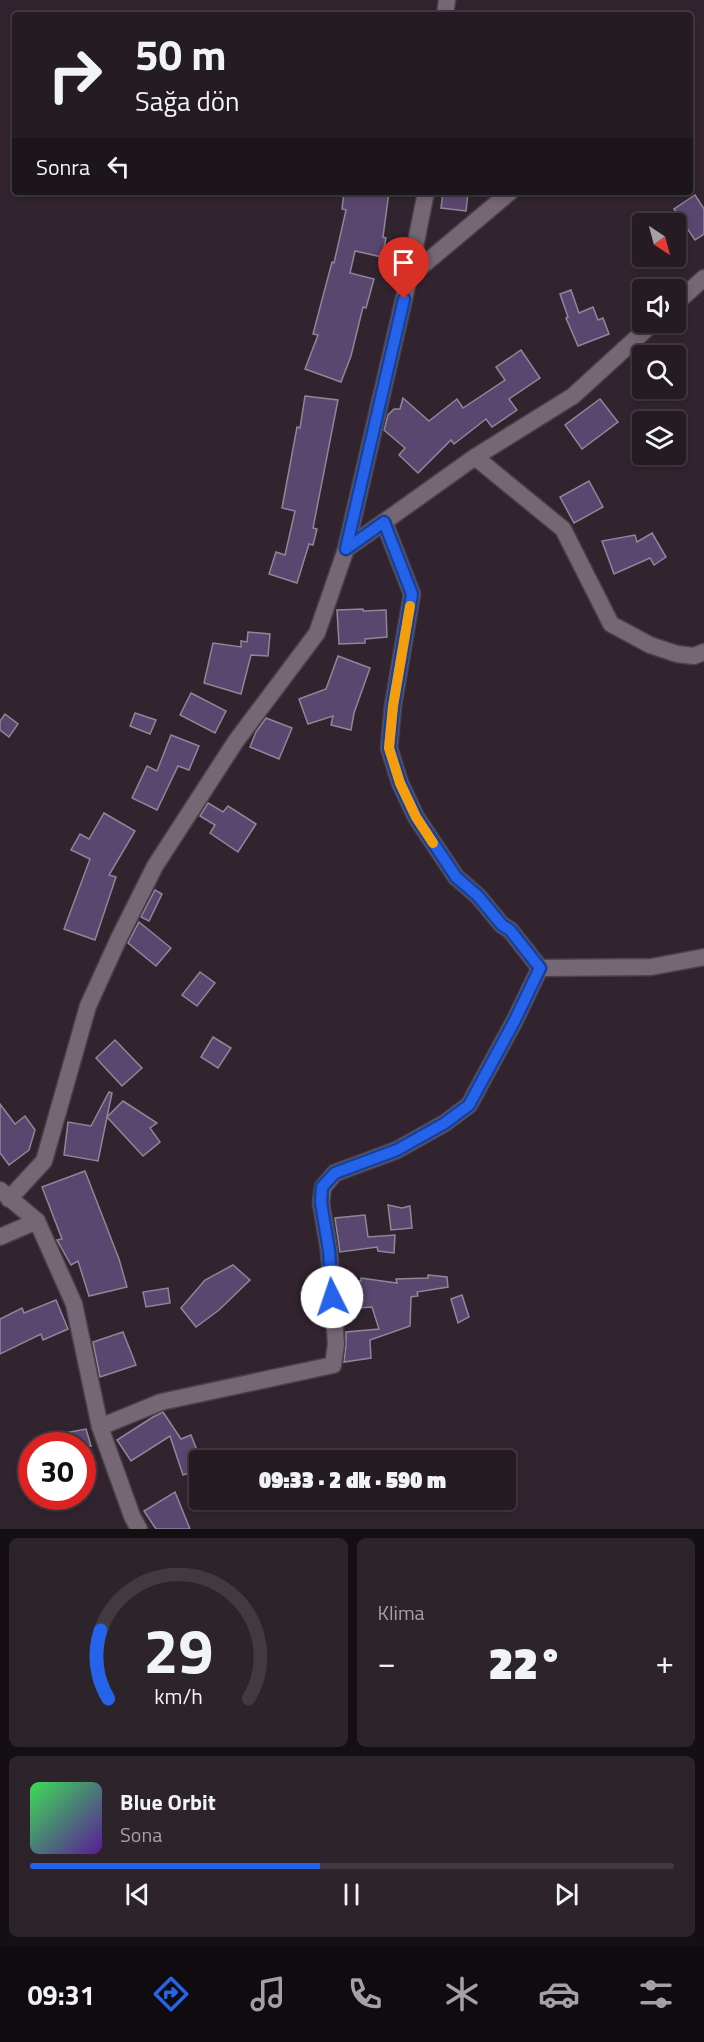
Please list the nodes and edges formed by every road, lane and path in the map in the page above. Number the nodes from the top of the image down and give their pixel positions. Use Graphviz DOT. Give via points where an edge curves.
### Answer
graph roads {
  1 [pos="425,195"];
  2 [pos="506,195"];
  3 [pos="410,277"];
  4 [pos="704,278"];
  5 [pos="686,294"];
  6 [pos="642,333"];
  7 [pos="475,458"];
  8 [pos="384,522"];
  9 [pos="346,549"];
  10 [pos="704,652"];
  11 [pos="704,957"];
  12 [pos="540,968"];
  13 [pos="5,1194"];
  14 [pos="37,1221"];
  15 [pos="0,1237"];
  16 [pos="99,1427"];
  17 [pos="139,1529"];
  1 -- 3 [label="street"];
  2 -- 3 [label="street"];
  3 -- 9 [label="street"];
  4 -- 5 [label="street"];
  6 -- 7 [label="street" via="573,396"];
  7 -- 8 [label="street"];
  7 -- 10 [label="street" via="563,529 611,624 677,654 694,656"];
  8 -- 9 [label="street"];
  8 -- 12 [label="street" via="412,594 389,748 400,783 416,817 456,877 510,930"];
  9 -- 13 [label="street" via="317,633 236,741 154,866 88,1006 44,1161"];
  11 -- 12 [label="street" via="651,967"];
  12 -- 16 [label="street" via="469,1105 397,1150 335,1173 322,1187 336,1344 333,1365 161,1402"];
  13 -- 14 [label="street"];
  14 -- 15 [label="street"];
  14 -- 16 [label="street" via="74,1304"];
  16 -- 17 [label="street"];
}
